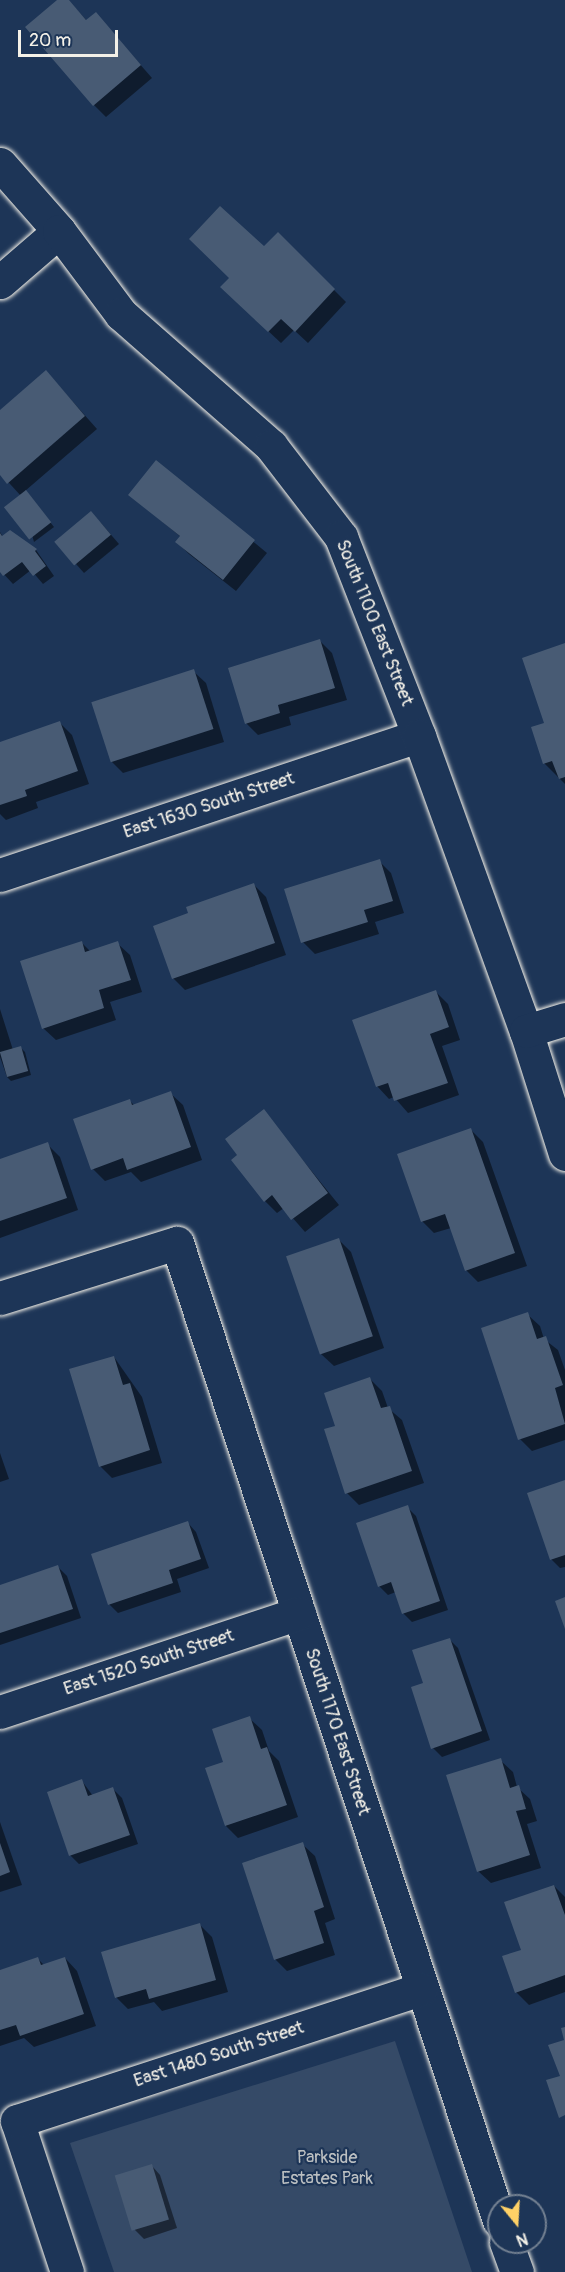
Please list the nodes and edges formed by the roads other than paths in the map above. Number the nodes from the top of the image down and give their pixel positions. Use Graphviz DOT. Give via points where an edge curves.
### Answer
graph roads {
  1 [pos="0,164"];
  2 [pos="59,231"];
  3 [pos="0,282"];
  4 [pos="419,736"];
  5 [pos="0,875"];
  6 [pos="565,1019"];
  7 [pos="526,1031"];
  8 [pos="565,1154"];
  9 [pos="0,1298"];
  10 [pos="299,1613"];
  11 [pos="0,1712"];
  12 [pos="421,1989"];
  13 [pos="490,2194"];
  14 [pos="510,2254"];
  15 [pos="67,2272"];
  16 [pos="517,2272"];
  1 -- 2 [label="street, South 1100 East Street"];
  2 -- 3 [label="street"];
  2 -- 4 [label="street, South 1100 East Street" via="121,314 272,446 341,537"];
  4 -- 5 [label="street, East 1630 South Street"];
  4 -- 7 [label="street, South 1100 East Street"];
  6 -- 7 [label="street"];
  7 -- 8 [label="street, South 1100 East Street"];
  9 -- 10 [label="street, South 1170 East Street" via="177,1243"];
  10 -- 11 [label="street, East 1520 South Street"];
  10 -- 12 [label="street, South 1170 East Street"];
  12 -- 13 [label="street, South 1170 East Street"];
  12 -- 15 [label="street, East 1480 South Street" via="17,2121"];
  14 -- 16 [label="street"];
}
